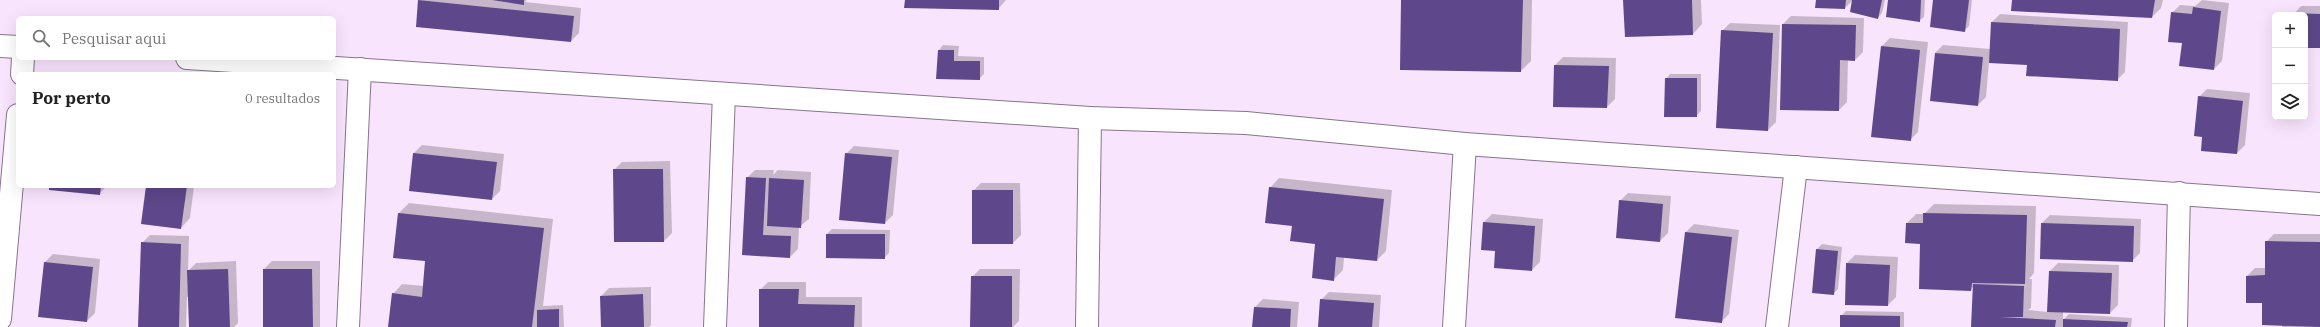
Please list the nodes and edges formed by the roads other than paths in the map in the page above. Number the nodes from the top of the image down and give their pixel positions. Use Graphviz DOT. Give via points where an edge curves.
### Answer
graph roads {
  1 [pos="0,46"];
  2 [pos="16,47"];
  3 [pos="23,60"];
  4 [pos="218,60"];
  5 [pos="360,69"];
  6 [pos="22,72"];
  7 [pos="724,94"];
  8 [pos="1090,118"];
  9 [pos="16,138"];
  10 [pos="1465,144"];
  11 [pos="1796,167"];
  12 [pos="2179,193"];
  13 [pos="2320,204"];
  14 [pos="0,319"];
  15 [pos="348,327"];
  16 [pos="715,327"];
  17 [pos="1087,327"];
  18 [pos="1454,327"];
  19 [pos="1777,327"];
  20 [pos="2176,327"];
  1 -- 2 [label="street"];
  3 -- 6 [label="street"];
  4 -- 5 [label="street"];
  5 -- 7 [label="street"];
  5 -- 15 [label="street"];
  7 -- 8 [label="street"];
  7 -- 16 [label="street"];
  8 -- 10 [label="street" via="1246,123"];
  8 -- 17 [label="street"];
  9 -- 14 [label="street"];
  10 -- 11 [label="street"];
  10 -- 18 [label="street"];
  11 -- 12 [label="street"];
  11 -- 19 [label="street"];
  12 -- 13 [label="street"];
  12 -- 20 [label="street"];
}
